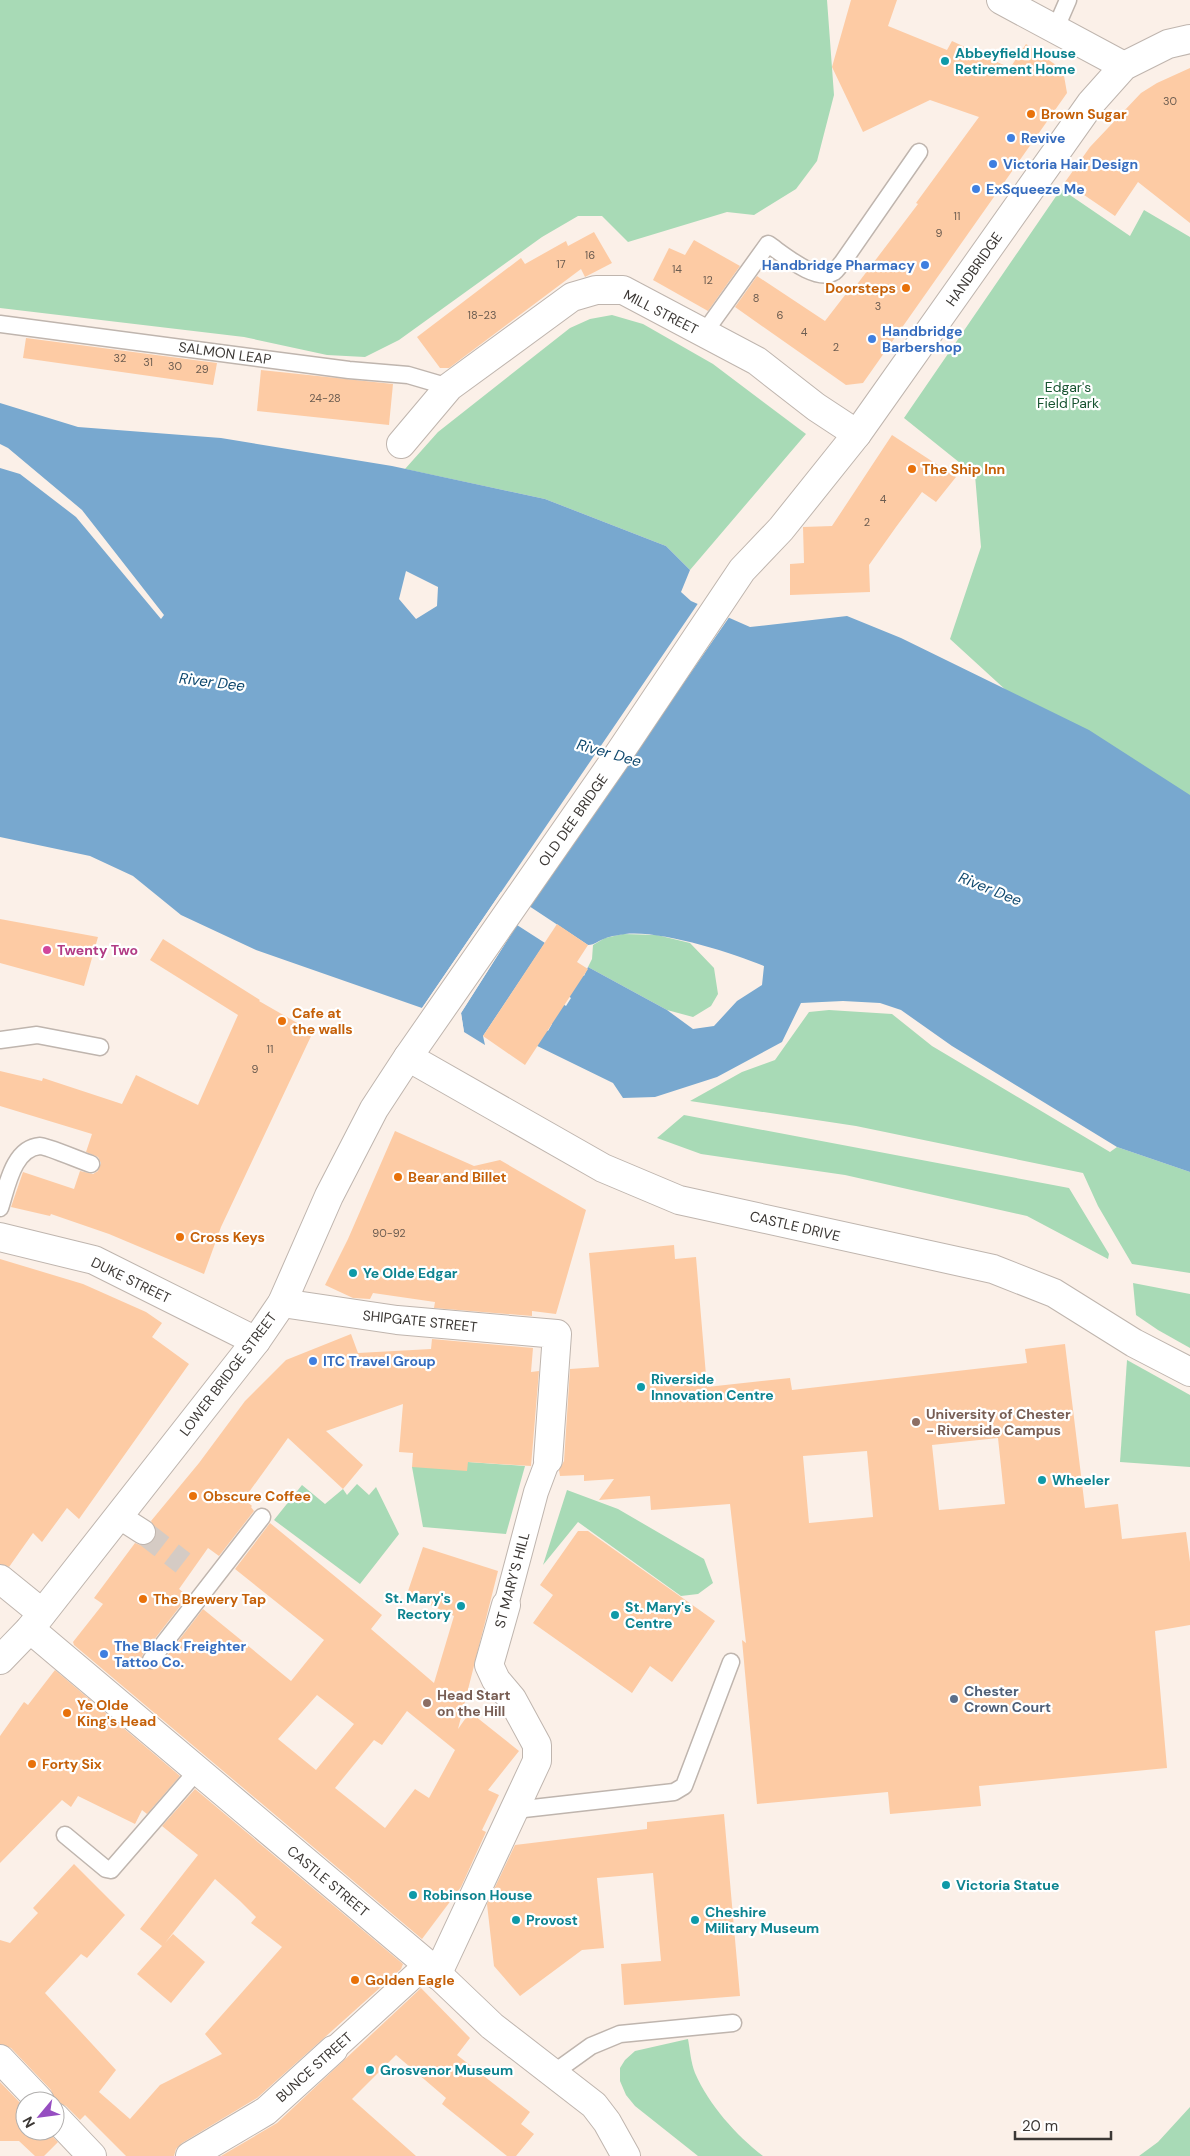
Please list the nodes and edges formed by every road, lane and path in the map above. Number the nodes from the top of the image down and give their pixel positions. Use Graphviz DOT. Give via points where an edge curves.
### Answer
graph roads {
  1 [pos="1001,0"];
  2 [pos="1068,0"];
  3 [pos="1055,30"];
  4 [pos="1190,39"];
  5 [pos="1124,66"];
  6 [pos="919,152"];
  7 [pos="0,324"];
  8 [pos="704,334"];
  9 [pos="449,388"];
  10 [pos="857,434"];
  11 [pos="401,444"];
  12 [pos="781,529"];
  13 [pos="0,1040"];
  14 [pos="100,1047"];
  15 [pos="408,1057"];
  16 [pos="90,1164"];
  17 [pos="0,1208"];
  18 [pos="0,1238"];
  19 [pos="282,1303"];
  20 [pos="557,1334"];
  21 [pos="256,1342"];
  22 [pos="1190,1372"];
  23 [pos="548,1460"];
  24 [pos="118,1516"];
  25 [pos="262,1517"];
  26 [pos="143,1532"];
  27 [pos="0,1578"];
  28 [pos="506,1605"];
  29 [pos="36,1621"];
  30 [pos="0,1660"];
  31 [pos="151,1660"];
  32 [pos="731,1662"];
  33 [pos="196,1771"];
  34 [pos="515,1810"];
  35 [pos="66,1835"];
  36 [pos="432,1970"];
  37 [pos="733,2023"];
  38 [pos="333,2050"];
  39 [pos="0,2059"];
  40 [pos="552,2074"];
  41 [pos="30,2091"];
  42 [pos="65,2128"];
  43 [pos="621,2151"];
  44 [pos="92,2156"];
  45 [pos="190,2156"];
  1 -- 3 [label="street"];
  2 -- 3 [label="lane"];
  3 -- 5 [label="street"];
  4 -- 5 [label="street, HANDBRIDGE" via="1168,44"];
  5 -- 10 [label="street, HANDBRIDGE" via="1091,103"];
  6 -- 8 [label="lane" via="833,272 813,274 768,244"];
  7 -- 9 [label="lane, SALMON LEAP" via="408,375"];
  8 -- 9 [label="street, MILL STREET" via="623,290 596,290 572,297"];
  8 -- 10 [label="street, MILL STREET" via="757,361"];
  9 -- 11 [label="street, MILL STREET"];
  10 -- 12 [label="street, HANDBRIDGE"];
  12 -- 15 [label="street, OLD DEE BRIDGE" via="742,570 611,766"];
  13 -- 14 [label="lane" via="37,1034"];
  15 -- 19 [label="street, LOWER BRIDGE STREET" via="374,1109 329,1196"];
  15 -- 22 [label="street, CASTLE DRIVE" via="627,1180 679,1200 994,1269 1054,1294 1134,1343"];
  16 -- 17 [label="lane" via="40,1146 25,1152 16,1161"];
  18 -- 21 [label="street, DUKE STREET" via="94,1260"];
  19 -- 20 [label="street, SHIPGATE STREET" via="397,1320"];
  19 -- 21 [label="street, LOWER BRIDGE STREET"];
  20 -- 23 [label="street, ST MARY'S HILL"];
  21 -- 24 [label="street, LOWER BRIDGE STREET"];
  23 -- 28 [label="street, ST MARY'S HILL" via="536,1492"];
  24 -- 26 [label="street"];
  24 -- 29 [label="street, LOWER BRIDGE STREET"];
  25 -- 31 [label="lane"];
  27 -- 29 [label="street, CASTLE STREET"];
  28 -- 34 [label="street, ST MARY'S HILL" via="489,1665 537,1745 537,1760"];
  29 -- 30 [label="street, LOWER BRIDGE STREET"];
  29 -- 33 [label="street, CASTLE STREET"];
  32 -- 34 [label="lane" via="684,1786 674,1792"];
  33 -- 35 [label="lane" via="112,1870 106,1869"];
  33 -- 36 [label="street, CASTLE STREET"];
  34 -- 36 [label="street, ST MARY'S HILL"];
  36 -- 38 [label="street, BUNCE STREET"];
  36 -- 40 [label="street, CASTLE STREET" via="492,2026"];
  37 -- 40 [label="lane" via="620,2034 590,2046"];
  38 -- 45 [label="street, BUNCE STREET" via="266,2111"];
  39 -- 41 [label="street"];
  40 -- 43 [label="street, CASTLE STREET" via="594,2105 607,2122"];
  42 -- 44 [label="street"];
}
